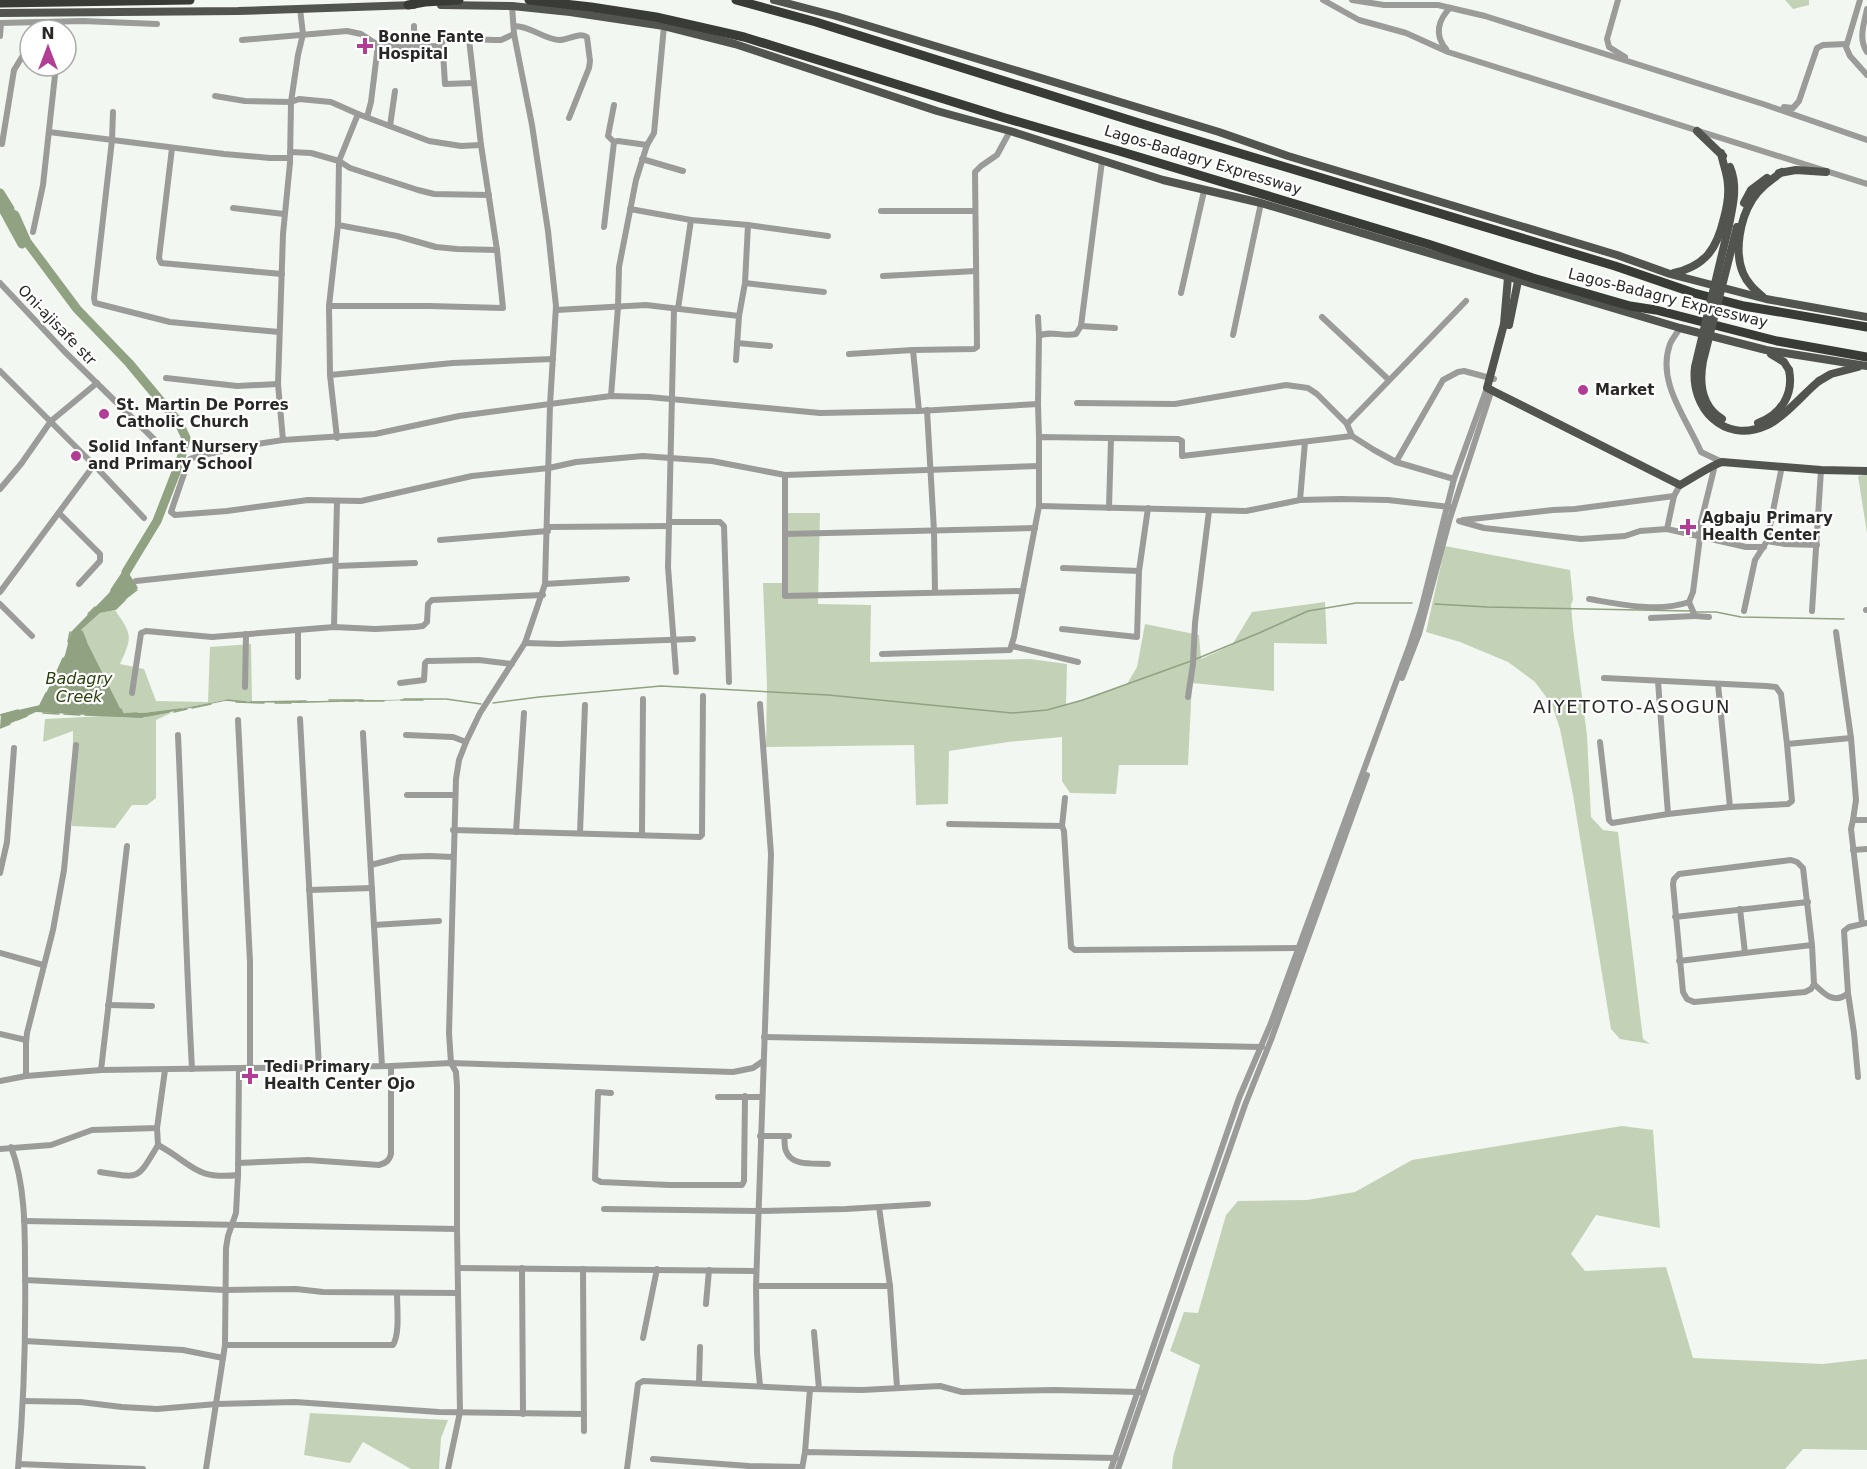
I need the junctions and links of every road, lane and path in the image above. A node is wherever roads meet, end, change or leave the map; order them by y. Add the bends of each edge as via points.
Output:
1 (190, 0) edge
2 (459, 0) edge
3 (529, 0) edge
4 (736, 0) edge
5 (774, 0) edge
6 (1323, 0) edge
7 (1352, 0) edge
8 (1444, 0) edge
9 (1618, 0) edge
10 (1860, 0) edge
11 (0, 3) edge
12 (408, 5) junction
13 (1438, 5) junction
14 (512, 6) junction
15 (1450, 8) junction
16 (300, 9) junction
17 (1867, 9) edge
18 (0, 13) edge
19 (78, 21) edge
20 (18, 22) edge
21 (1, 23) edge
22 (157, 24) dead end
23 (414, 26) dead end
24 (514, 26) junction
25 (664, 26) junction
26 (303, 34) junction
27 (514, 34) junction
28 (0, 36) edge
29 (469, 39) junction
30 (242, 40) dead end
31 (1846, 44) junction
32 (378, 45) junction
33 (440, 45) junction
34 (414, 47) junction
35 (1866, 50) edge
36 (1448, 52) junction
37 (18, 63) edge
38 (1635, 63) junction
39 (1867, 75) edge
40 (55, 78) edge
41 (474, 83) junction
42 (395, 92) dead end
43 (215, 96) dead end
44 (291, 102) junction
45 (1763, 104) junction
46 (614, 105) dead end
47 (113, 112) dead end
48 (358, 114) junction
49 (367, 117) junction
50 (569, 118) dead end
51 (390, 126) junction
52 (1010, 131) junction
53 (1697, 131) junction
54 (49, 132) junction
55 (112, 140) junction
56 (1867, 140) edge
57 (614, 142) junction
58 (2, 144) dead end
59 (481, 145) junction
60 (647, 145) junction
61 (172, 147) junction
62 (1721, 153) junction
63 (290, 155) junction
64 (642, 159) junction
65 (339, 161) junction
66 (1102, 161) junction
67 (683, 171) dead end
68 (1782, 172) junction
69 (1826, 172) junction
70 (1867, 184) edge
71 (1204, 191) junction
72 (489, 195) junction
73 (1261, 203) junction
74 (233, 208) dead end
75 (630, 209) junction
76 (881, 211) dead end
77 (975, 211) junction
78 (284, 214) junction
79 (691, 220) junction
80 (338, 225) junction
81 (747, 225) junction
82 (1733, 226) junction
83 (604, 227) dead end
84 (33, 232) dead end
85 (828, 236) dead end
86 (497, 250) junction
87 (976, 271) junction
88 (282, 273) junction
89 (1670, 274) junction
90 (884, 276) dead end
91 (1508, 277) junction
92 (1518, 281) junction
93 (0, 283) edge
94 (745, 283) junction
95 (824, 292) dead end
96 (1181, 293) dead end
97 (1766, 299) junction
98 (1466, 301) dead end
99 (329, 306) junction
100 (618, 307) junction
101 (676, 309) junction
102 (556, 310) junction
103 (739, 316) junction
104 (1038, 317) dead end
105 (1322, 317) dead end
106 (1867, 317) edge
107 (1082, 326) junction
108 (1867, 327) edge
109 (1115, 328) dead end
110 (1680, 328) junction
111 (279, 332) junction
112 (1233, 335) dead end
113 (1039, 336) junction
114 (737, 343) junction
115 (770, 346) dead end
116 (913, 350) junction
117 (1766, 350) junction
118 (849, 354) dead end
119 (553, 359) junction
120 (736, 360) dead end
121 (1866, 363) edge
122 (0, 371) edge
123 (330, 375) junction
124 (166, 378) dead end
125 (1492, 379) junction
126 (1389, 380) junction
127 (97, 382) junction
128 (278, 384) junction
129 (1489, 389) junction
130 (611, 396) junction
131 (672, 399) junction
132 (1077, 403) dead end
133 (1038, 404) junction
134 (550, 405) junction
135 (919, 411) junction
136 (927, 411) junction
137 (51, 422) junction
138 (1347, 424) junction
139 (1352, 436) junction
140 (1039, 437) junction
141 (337, 438) junction
142 (1111, 439) junction
143 (283, 440) junction
144 (1305, 442) junction
145 (165, 450) dead end
146 (672, 458) junction
147 (1396, 462) junction
148 (1719, 463) junction
149 (94, 465) junction
150 (1039, 466) junction
151 (1782, 466) junction
152 (549, 468) junction
153 (1821, 470) junction
154 (931, 471) junction
155 (1867, 471) edge
156 (785, 475) junction
157 (1458, 476) junction
158 (1680, 485) junction
159 (0, 489) edge
160 (1674, 496) junction
161 (1300, 500) junction
162 (337, 501) junction
163 (1039, 506) junction
164 (1450, 507) junction
165 (1109, 508) junction
166 (1148, 508) junction
167 (1209, 511) junction
168 (59, 513) junction
169 (144, 518) dead end
170 (1450, 518) junction
171 (1459, 521) junction
172 (670, 524) junction
173 (1035, 528) junction
174 (548, 529) junction
175 (1667, 529) junction
176 (934, 531) junction
177 (785, 534) junction
178 (1700, 537) junction
179 (440, 540) dead end
180 (1766, 544) junction
181 (1817, 545) junction
182 (335, 563) junction
183 (415, 563) dead end
184 (1063, 568) dead end
185 (1139, 571) junction
186 (627, 579) dead end
187 (136, 581) dead end
188 (79, 584) dead end
189 (545, 584) junction
190 (0, 591) edge
191 (1022, 591) junction
192 (935, 592) junction
193 (543, 595) junction
194 (1589, 599) dead end
195 (0, 604) edge
196 (1692, 610) junction
197 (1744, 611) dead end
198 (1812, 611) dead end
199 (1709, 616) dead end
200 (1651, 618) dead end
201 (334, 627) junction
202 (1062, 629) dead end
203 (298, 630) junction
204 (1836, 632) dead end
205 (246, 634) junction
206 (32, 636) dead end
207 (674, 639) junction
208 (693, 639) dead end
209 (525, 643) junction
210 (1012, 646) junction
211 (882, 654) dead end
212 (1078, 662) dead end
213 (512, 664) junction
214 (676, 672) dead end
215 (298, 677) dead end
216 (1604, 678) dead end
217 (1658, 681) junction
218 (729, 682) dead end
219 (400, 683) dead end
220 (1718, 684) junction
221 (245, 687) dead end
222 (132, 693) dead end
223 (704, 696) dead end
224 (1188, 697) dead end
225 (643, 699) dead end
226 (760, 704) dead end
227 (585, 705) dead end
228 (524, 713) dead end
229 (300, 719) dead end
230 (238, 720) dead end
231 (363, 733) dead end
232 (178, 735) dead end
233 (406, 735) dead end
234 (1851, 738) junction
235 (466, 742) junction
236 (1600, 742) dead end
237 (1787, 744) junction
238 (76, 745) dead end
239 (14, 748) dead end
240 (407, 795) dead end
241 (454, 795) junction
242 (1065, 798) dead end
243 (1730, 807) junction
244 (1668, 814) junction
245 (1853, 820) junction
246 (1867, 820) edge
247 (949, 824) dead end
248 (1062, 826) junction
249 (453, 830) junction
250 (516, 832) junction
251 (580, 833) junction
252 (642, 834) junction
253 (128, 846) dead end
254 (1867, 849) edge
255 (1853, 850) junction
256 (453, 857) junction
257 (371, 865) junction
258 (0, 873) edge
259 (372, 888) junction
260 (309, 890) junction
261 (1808, 902) junction
262 (1740, 909) junction
263 (1675, 917) junction
264 (439, 921) dead end
265 (1865, 923) edge
266 (374, 925) junction
267 (1812, 945) junction
268 (1298, 948) junction
269 (0, 953) edge
270 (1745, 953) junction
271 (1679, 961) junction
272 (44, 965) junction
273 (1814, 984) junction
274 (1848, 993) junction
275 (108, 1005) junction
276 (152, 1006) dead end
277 (0, 1034) edge
278 (764, 1037) junction
279 (26, 1040) junction
280 (1264, 1048) junction
281 (763, 1061) junction
282 (451, 1063) junction
283 (382, 1066) junction
284 (391, 1066) junction
285 (319, 1067) junction
286 (238, 1068) junction
287 (250, 1068) junction
288 (192, 1069) junction
289 (100, 1070) junction
290 (165, 1070) junction
291 (26, 1076) junction
292 (1858, 1077) dead end
293 (0, 1082) edge
294 (611, 1093) dead end
295 (746, 1096) junction
296 (718, 1097) dead end
297 (761, 1097) junction
298 (157, 1128) junction
299 (760, 1136) junction
300 (158, 1145) junction
301 (11, 1147) junction
302 (0, 1149) edge
303 (238, 1163) junction
304 (828, 1164) dead end
305 (100, 1172) dead end
306 (238, 1175) junction
307 (743, 1183) junction
308 (759, 1183) junction
309 (928, 1204) dead end
310 (879, 1207) junction
311 (604, 1209) dead end
312 (758, 1211) junction
313 (24, 1221) junction
314 (232, 1225) junction
315 (456, 1229) junction
316 (458, 1268) junction
317 (522, 1268) junction
318 (583, 1269) junction
319 (657, 1269) junction
320 (709, 1270) junction
321 (756, 1271) junction
322 (25, 1280) junction
323 (756, 1286) junction
324 (890, 1286) junction
325 (225, 1290) junction
326 (397, 1293) junction
327 (458, 1293) junction
328 (706, 1304) dead end
329 (814, 1332) dead end
330 (643, 1338) dead end
331 (25, 1341) junction
332 (225, 1345) junction
333 (700, 1347) dead end
334 (223, 1358) junction
335 (699, 1383) junction
336 (760, 1386) junction
337 (897, 1387) junction
338 (810, 1389) junction
339 (819, 1389) junction
340 (1141, 1392) junction
341 (23, 1401) junction
342 (217, 1404) junction
343 (460, 1412) junction
344 (523, 1414) junction
345 (584, 1414) junction
346 (584, 1431) dead end
347 (805, 1452) junction
348 (1116, 1458) junction
349 (653, 1460) dead end
350 (19, 1466) edge
351 (802, 1468) edge
352 (143, 1469) edge
353 (206, 1469) edge
354 (447, 1469) edge
355 (627, 1469) edge
356 (1111, 1469) edge
357 (1118, 1469) edge

1 - 11 highway
2 - 12 highway
3 - 121 highway, Lagos-Badagry Expressway via 656,17 744,37 1544,282
4 - 108 highway, Lagos-Badagry Expressway via 1694,293 1744,306
5 - 89 main road, Lagos-Badagry Expressway via 1219,132
6 - 36 street via 1359,20 1407,33
7 - 13 street via 1384,5
8 - 13 street
9 - 38 street via 1607,44
10 - 31 street
12 - 14 main road, Lagos-Badagry Expressway
12 - 16 main road, Lagos-Badagry Expressway
13 - 15 street
14 - 24 street
14 - 25 main road, Lagos-Badagry Expressway
15 - 36 street via 1438,28
15 - 38 street
16 - 18 main road, Lagos-Badagry Expressway
16 - 26 street
17 - 35 street via 1862,38
19 - 22 street
20 - 21 street
21 - 28 street
23 - 34 street
24 - 27 street
24 - 50 street via 525,26 560,40 583,34 586,37 589,68
25 - 52 main road, Lagos-Badagry Expressway via 752,49
25 - 60 street via 654,133
26 - 30 street
26 - 32 street via 353,31
26 - 44 street
27 - 29 street via 501,40
27 - 102 street via 548,231
29 - 33 street via 446,38
29 - 41 street
31 - 39 street via 1847,52
31 - 45 street via 1817,48 1796,105 1789,108
32 - 34 street
32 - 49 street
33 - 34 street
33 - 41 street via 445,84
36 - 53 street
37 - 58 street
38 - 45 street
40 - 54 street
41 - 59 street
42 - 51 street
43 - 44 street
44 - 48 street via 331,102
44 - 63 street
45 - 56 street
46 - 57 street via 608,136
47 - 55 street
48 - 49 street
48 - 65 street
49 - 51 street
51 - 59 street via 444,144
52 - 66 main road, Lagos-Badagry Expressway
52 - 77 street via 997,155 975,172
53 - 62 main road
53 - 69 street
54 - 55 street
54 - 84 street
55 - 61 street
55 - 111 street via 95,303 170,322
57 - 60 street
57 - 83 street
59 - 72 street
60 - 64 street
61 - 63 street via 270,159
61 - 88 street via 161,263
62 - 82 main road via 1731,169 1734,185
62 - 89 main road via 1729,192 1720,234 1702,262
63 - 65 street via 311,153
63 - 78 street
64 - 67 street
64 - 75 street
65 - 72 street via 418,190
65 - 80 street
66 - 71 main road, Lagos-Badagry Expressway
66 - 107 street
68 - 69 main road
68 - 82 main road via 1751,190
68 - 97 main road via 1751,201 1741,228 1741,268 1752,287
69 - 70 street
71 - 73 main road, Lagos-Badagry Expressway
71 - 96 street
72 - 86 street
73 - 91 main road, Lagos-Badagry Expressway
73 - 112 street
74 - 78 street
75 - 79 street
75 - 100 street via 619,267
76 - 77 street
77 - 87 street
78 - 88 street
79 - 81 street
79 - 101 street
80 - 86 street via 436,247
80 - 99 street
81 - 85 street
81 - 94 street
82 - 117 main road, bridge via 1700,379 1702,393 1719,417 1737,424 1754,424 1774,415 1785,402 1790,390 1789,370
82 - 121 main road, bridge via 1695,367 1694,387 1710,417 1736,430 1766,426 1819,381
86 - 99 street via 504,306 501,308
87 - 90 street
87 - 116 street via 977,347
88 - 111 street
89 - 97 main road, Lagos-Badagry Expressway
91 - 92 main road, Lagos-Badagry Expressway
91 - 125 main road via 1504,324
92 - 110 main road, Lagos-Badagry Expressway
92 - 125 main road via 1506,340
93 - 127 street, Oni-ajisafe str
94 - 95 street
94 - 103 street
97 - 106 main road, Lagos-Badagry Expressway
98 - 126 street
99 - 123 street
100 - 101 street
100 - 102 street
100 - 130 street
101 - 103 street
101 - 131 street
102 - 119 street
103 - 114 street
104 - 113 street
105 - 126 street
107 - 109 street
107 - 113 street via 1076,334
110 - 117 main road, Lagos-Badagry Expressway
110 - 148 street via 1670,345 1667,374 1701,452
111 - 128 street
113 - 133 street
114 - 115 street
114 - 120 street
116 - 118 street
116 - 135 street
117 - 121 main road, Lagos-Badagry Expressway
119 - 123 street via 453,363
119 - 134 street
122 - 137 street
123 - 141 street
124 - 128 street via 237,386
125 - 129 main road
125 - 147 street via 1464,371 1443,380
126 - 138 street
127 - 137 street, Oni-ajisafe str
127 - 145 street, Oni-ajisafe str
128 - 143 street
129 - 157 street
129 - 158 main road
130 - 131 street
130 - 134 street
131 - 135 street via 820,413
131 - 146 street
132 - 138 street via 1175,404 1286,385 1308,388
133 - 136 street
133 - 140 street
134 - 141 street via 459,416
134 - 152 street
135 - 136 street
136 - 154 street
137 - 149 street
137 - 159 street, Oni-ajisafe str
138 - 139 street
139 - 144 street
139 - 147 street
140 - 142 street
140 - 150 street
141 - 143 street
142 - 144 street via 1178,439 1182,441 1182,456
142 - 165 street
143 - 162 street via 190,459 171,512 175,515 308,500
144 - 161 street
146 - 152 street via 643,456
146 - 156 street
146 - 172 street
147 - 157 street
148 - 151 main road
148 - 158 main road
148 - 178 street
149 - 168 street
149 - 169 street
150 - 154 street
150 - 163 street
151 - 153 main road
151 - 180 street
152 - 162 street via 472,476 361,501
152 - 174 street
153 - 155 main road
153 - 181 street
154 - 156 street
154 - 176 street
156 - 177 street
157 - 164 street
158 - 160 street
160 - 171 street
160 - 175 street
161 - 164 street via 1377,500
161 - 167 street via 1246,511
162 - 182 street
163 - 165 street
163 - 173 street
164 - 170 street
164 - 268 street via 1410,644
165 - 166 street
166 - 167 street
166 - 185 street
167 - 224 street
168 - 188 street via 100,554 100,561
168 - 190 street
170 - 171 street
170 - 280 street via 1419,634
171 - 175 street via 1484,528 1581,539
172 - 174 street
172 - 207 street via 668,567
172 - 218 street via 720,522 724,526
173 - 176 street
173 - 191 street
174 - 179 street
174 - 189 street
175 - 178 street
176 - 177 street
176 - 192 street
177 - 192 street via 785,596
178 - 180 street via 1746,547
178 - 196 street
180 - 181 street
180 - 197 street via 1755,560
181 - 198 street
182 - 183 street
182 - 187 street
182 - 201 street
184 - 185 street
185 - 202 street via 1137,637
186 - 189 street
189 - 193 street
191 - 192 street
191 - 210 street
193 - 201 street via 432,600 423,626
193 - 209 street
194 - 196 street via 1644,607 1674,605
195 - 206 street
196 - 199 street
196 - 200 street
201 - 203 street
203 - 205 street
203 - 215 street
204 - 234 street
205 - 221 street
205 - 222 street via 212,637 141,633
207 - 208 street
207 - 209 street
207 - 214 street
209 - 213 street
210 - 211 street via 1008,651
210 - 212 street
213 - 219 street via 427,661 424,680
213 - 235 street
216 - 217 street
217 - 220 street
217 - 244 street
220 - 237 street via 1776,687 1781,694
220 - 243 street
223 - 252 street via 702,835
225 - 252 street
226 - 278 street via 771,854
227 - 251 street
228 - 250 street
229 - 260 street
230 - 287 street via 250,962
231 - 257 street
232 - 288 street
233 - 235 street via 453,737
234 - 237 street
234 - 245 street via 1856,800
235 - 241 street
236 - 244 street via 1609,820 1616,823
237 - 243 street via 1791,804
238 - 272 street via 64,870
239 - 258 street via 7,842
240 - 241 street
241 - 249 street
242 - 248 street
243 - 244 street
245 - 246 street
245 - 255 street
247 - 248 street
248 - 268 street via 1072,949
249 - 250 street
249 - 256 street
250 - 251 street
251 - 252 street
253 - 275 street
254 - 255 street
255 - 265 street
256 - 257 street via 401,857
256 - 282 street
257 - 259 street
259 - 260 street
259 - 266 street
260 - 285 street
261 - 262 street
261 - 263 street via 1803,868 1794,861 1779,861 1679,874 1673,884
261 - 267 street
262 - 263 street
262 - 270 street
263 - 271 street
264 - 266 street
265 - 274 street via 1844,931
266 - 283 street
267 - 270 street
267 - 273 street
268 - 280 street
269 - 272 street
270 - 271 street
271 - 273 street via 1683,992 1694,1002 1804,992
272 - 279 street
273 - 274 street via 1826,996 1842,998
274 - 292 street
275 - 276 street
275 - 289 street
277 - 279 street
278 - 280 street
278 - 281 street
279 - 291 street
280 - 340 street
281 - 282 street via 753,1068 733,1072
281 - 297 street
282 - 284 street
282 - 315 street via 456,1072
283 - 284 street
283 - 285 street
284 - 303 street via 391,1154 385,1163
285 - 287 street
286 - 287 street
286 - 288 street
286 - 303 street
288 - 290 street
289 - 290 street
289 - 291 street
290 - 298 street
291 - 293 street
294 - 307 street via 598,1092 594,1174 597,1180 669,1185
295 - 296 street
295 - 297 street
295 - 307 street
297 - 299 street
298 - 300 street
298 - 301 street via 92,1130 51,1145
299 - 304 street via 787,1136 786,1151 792,1159
299 - 308 street
300 - 305 street via 138,1175
300 - 306 street via 202,1173 215,1177
301 - 302 street
301 - 313 street
303 - 306 street
306 - 314 street
307 - 308 street
308 - 312 street
309 - 310 street
310 - 312 street
310 - 324 street
311 - 312 street
312 - 321 street
313 - 314 street
313 - 322 street
314 - 315 street
314 - 325 street via 227,1241
315 - 316 street
316 - 317 street
316 - 327 street
317 - 318 street
317 - 344 street
318 - 319 street
318 - 345 street
319 - 320 street
319 - 330 street
320 - 321 street
320 - 328 street
321 - 323 street
322 - 325 street
322 - 331 street
323 - 324 street
323 - 336 street
324 - 337 street
325 - 326 street
325 - 332 street
326 - 327 street
326 - 332 street via 393,1345
327 - 343 street
329 - 339 street
331 - 334 street via 183,1350
331 - 341 street
332 - 334 street
333 - 335 street
334 - 342 street
335 - 336 street
335 - 355 street via 638,1384
336 - 338 street
337 - 339 street
337 - 340 street via 940,1386 968,1392
338 - 339 street
338 - 347 street
340 - 348 street
340 - 357 street
341 - 342 street via 157,1409
341 - 350 street
342 - 343 street via 295,1402
342 - 353 street
343 - 344 street
343 - 354 street
344 - 345 street
345 - 346 street
347 - 348 street
347 - 351 street
348 - 356 street
349 - 351 street
350 - 352 street

